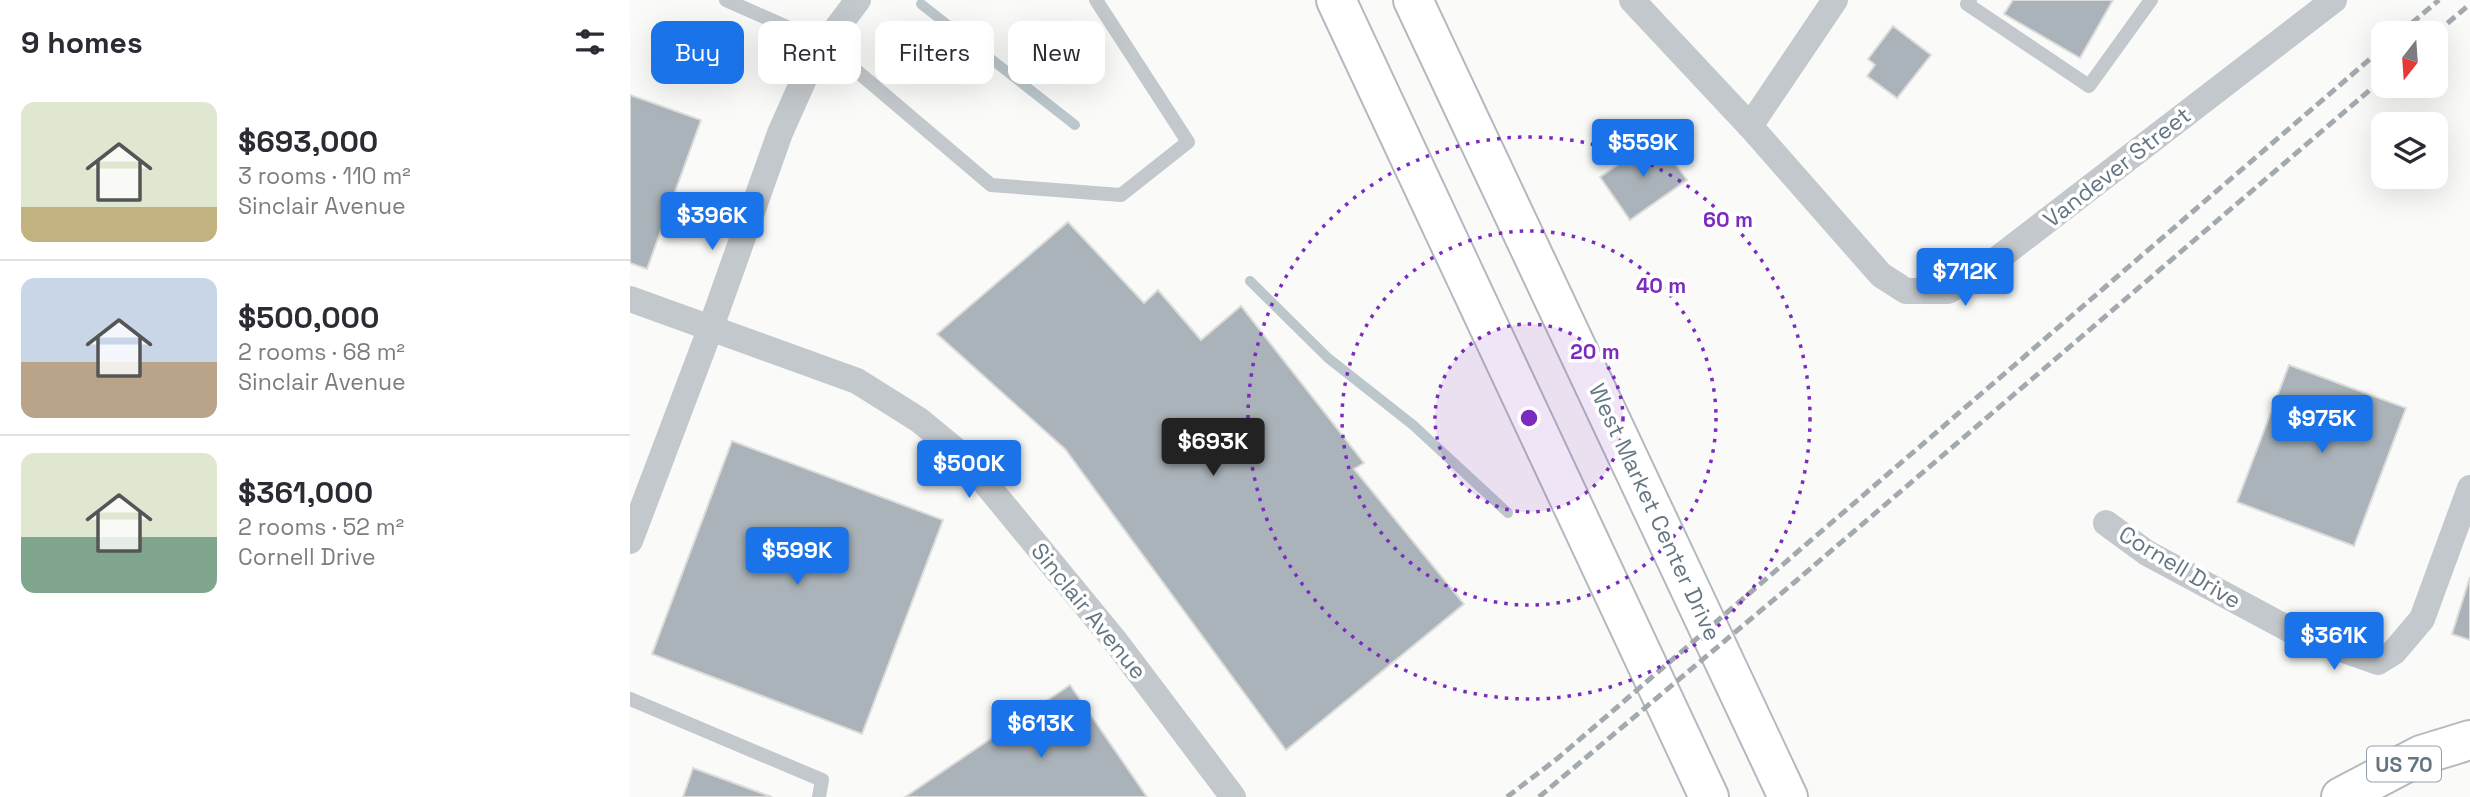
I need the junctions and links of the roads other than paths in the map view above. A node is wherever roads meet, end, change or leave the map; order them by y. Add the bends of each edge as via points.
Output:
1 (726, 0) edge
2 (858, 0) edge
3 (1096, 0) edge
4 (1336, 0) edge
5 (1413, 0) edge
6 (1632, 0) edge
7 (1835, 0) edge
8 (1970, 0) edge
9 (2151, 0) edge
10 (2334, 0) edge
11 (773, 21) edge
12 (842, 21) edge
13 (861, 75) edge
14 (802, 84) edge
15 (1750, 126) junction
16 (630, 299) edge
17 (710, 327) junction
18 (2470, 488) edge
19 (2106, 523) dead end
20 (630, 541) edge
21 (630, 699) edge
22 (2470, 740) edge
23 (819, 797) edge
24 (1233, 797) edge
25 (1709, 797) edge
26 (1788, 797) edge
27 (2342, 797) edge

1 - 11 lane
2 - 12 street
3 - 13 lane via 1188,142 1121,195 991,186
4 - 25 main road
5 - 26 main road, West Market Center Drive
6 - 15 street, Vandever Street
7 - 15 street
8 - 9 lane via 1967,4 2089,86
10 - 15 street, Vandever Street via 1979,273 1948,291 1906,291 1881,275
14 - 17 street
16 - 17 street, Sinclair Avenue
17 - 20 street
17 - 24 street, Sinclair Avenue via 857,381 919,420 964,457 1116,642
18 - 19 street, Cornell Drive via 2422,619 2394,652 2378,662 2296,633 2147,553
21 - 23 lane via 822,780
22 - 27 main road, US 70 via 2421,755

